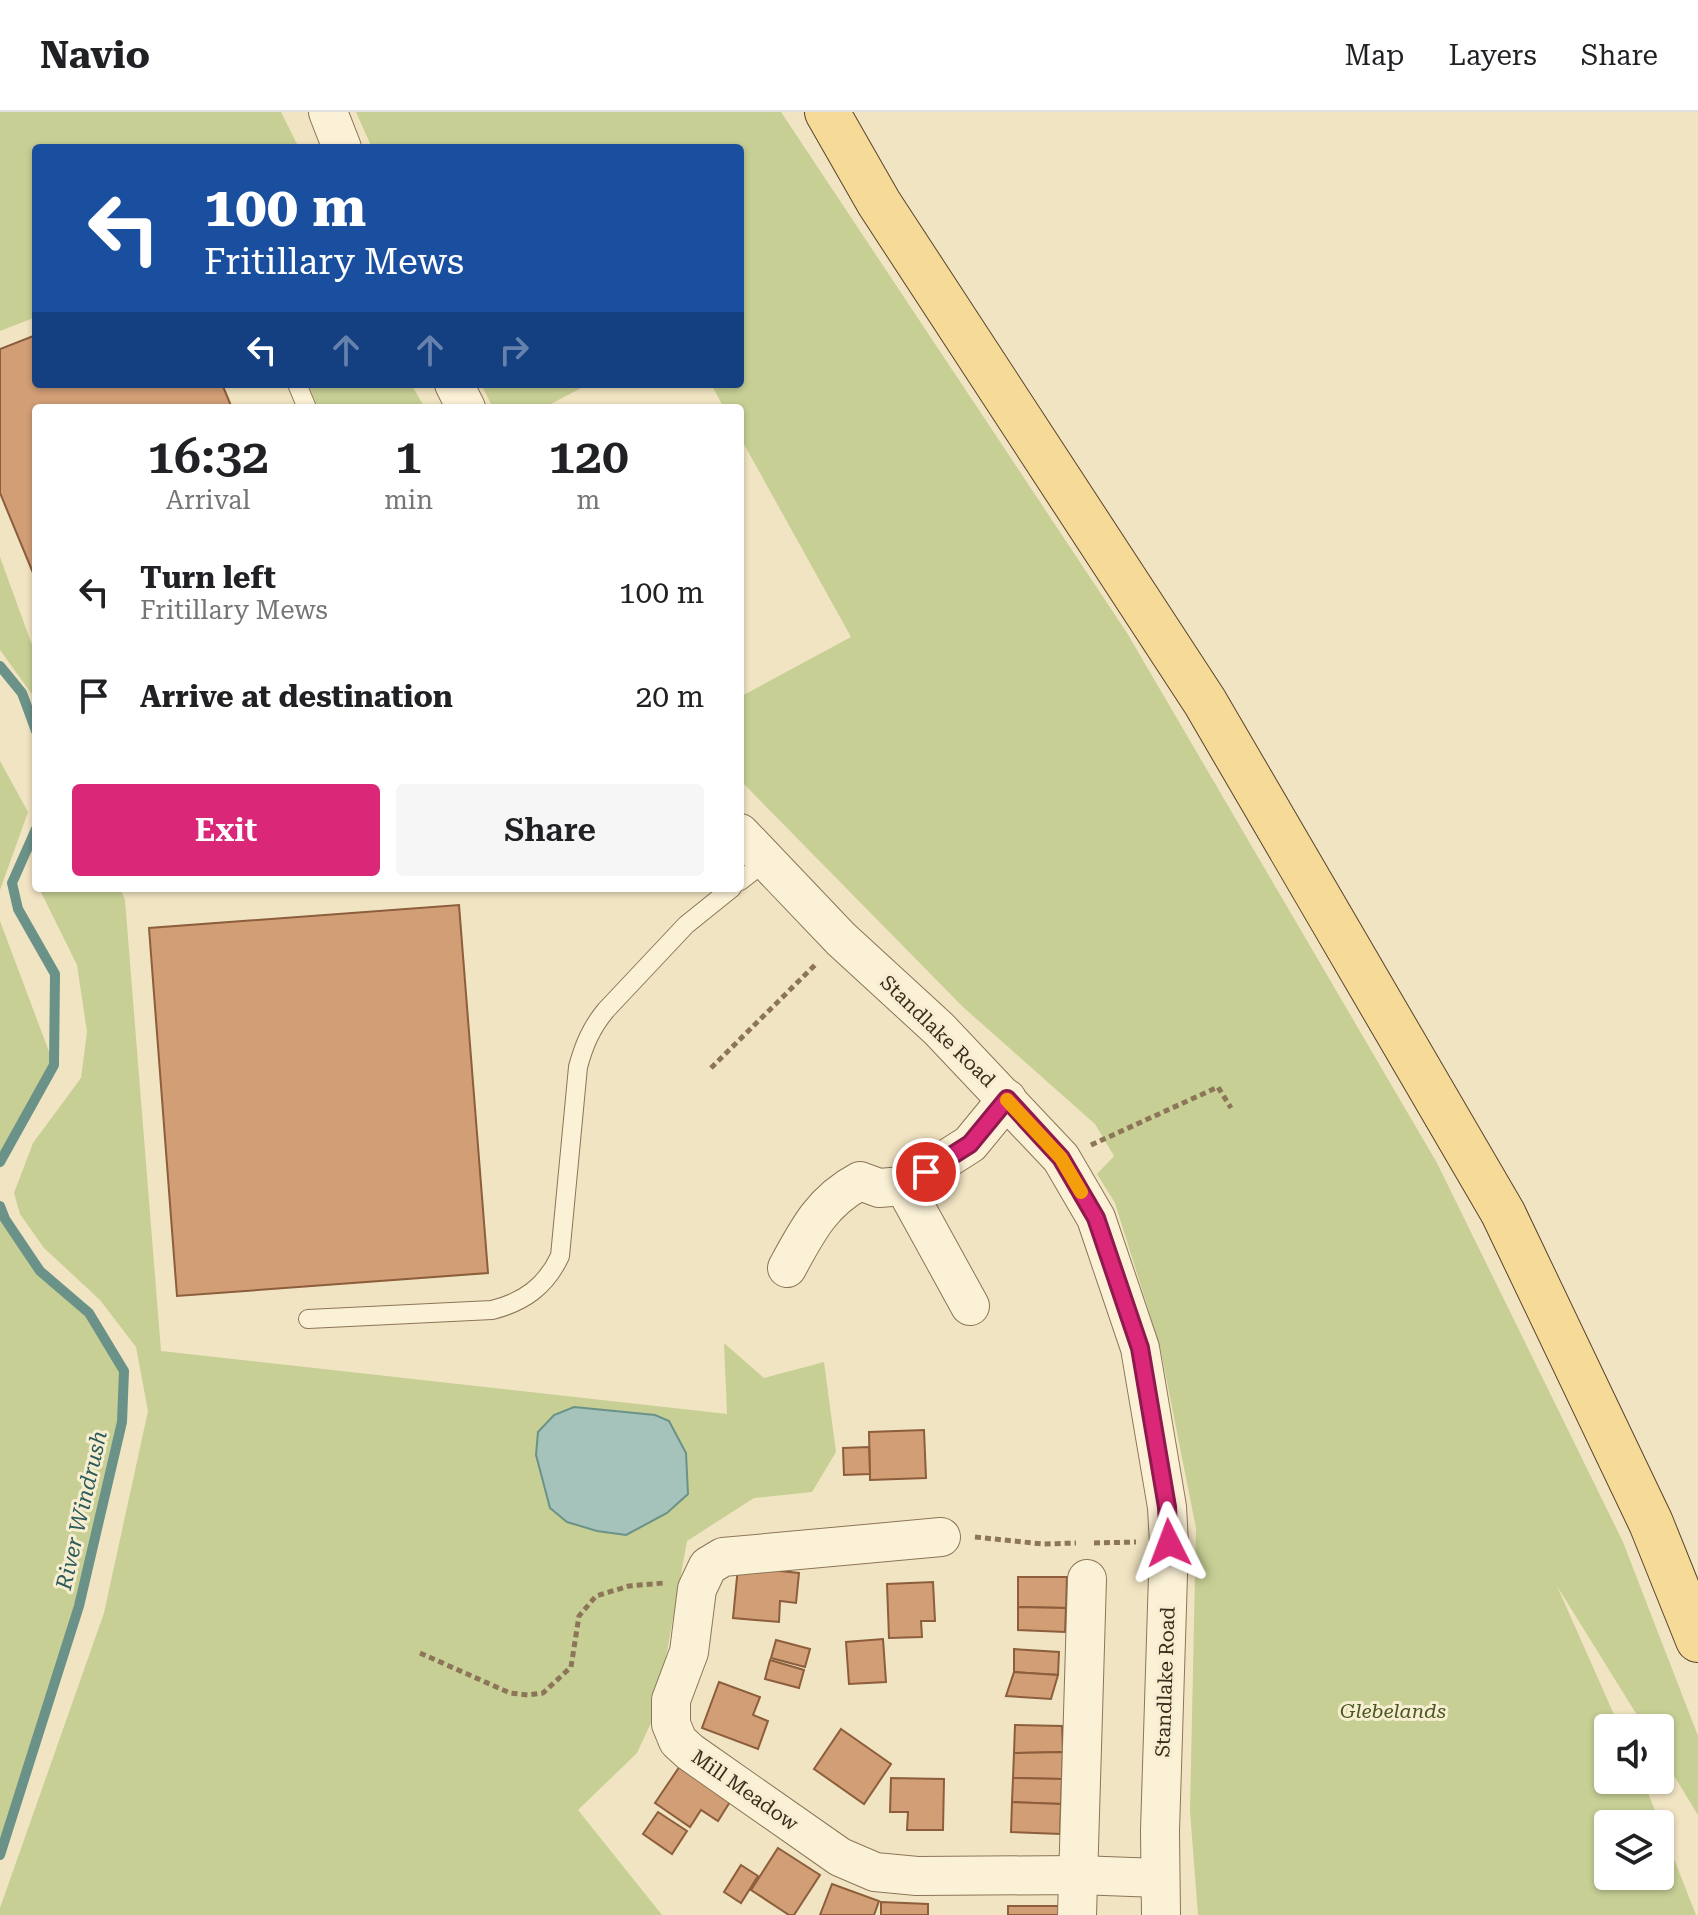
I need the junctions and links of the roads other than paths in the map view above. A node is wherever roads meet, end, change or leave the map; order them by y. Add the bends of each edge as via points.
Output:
1 (328, 112) edge
2 (827, 112) edge
3 (340, 144) edge
4 (744, 845) edge
5 (753, 871) edge
6 (727, 892) edge
7 (1007, 1099) junction
8 (904, 1186) junction
9 (787, 1268) dead end
10 (970, 1306) dead end
11 (308, 1319) dead end
12 (941, 1537) road end
13 (1087, 1579) dead end
14 (1698, 1640) edge
15 (1078, 1875) junction
16 (1159, 1878) junction
17 (1077, 1915) edge
18 (1161, 1915) edge

1 - 3 street
2 - 14 main road via 879,203 1205,702 1503,1213 1651,1523
4 - 5 street, Standlake Road
5 - 7 street, Standlake Road via 841,939
6 - 11 lane via 686,925 606,1010 585,1042 578,1067 560,1256 543,1283 492,1310
7 - 8 street via 970,1144
7 - 16 street, Standlake Road via 1061,1158 1096,1218 1140,1348 1169,1543
8 - 9 street via 879,1188 860,1181 839,1192 808,1227
8 - 10 street
12 - 15 street, Mill Meadow via 723,1557 708,1566 695,1602 689,1652 671,1700 671,1724 690,1752 840,1857 875,1872
13 - 15 street
15 - 16 street, Mill Meadow
15 - 17 street
16 - 18 street, Standlake Road

